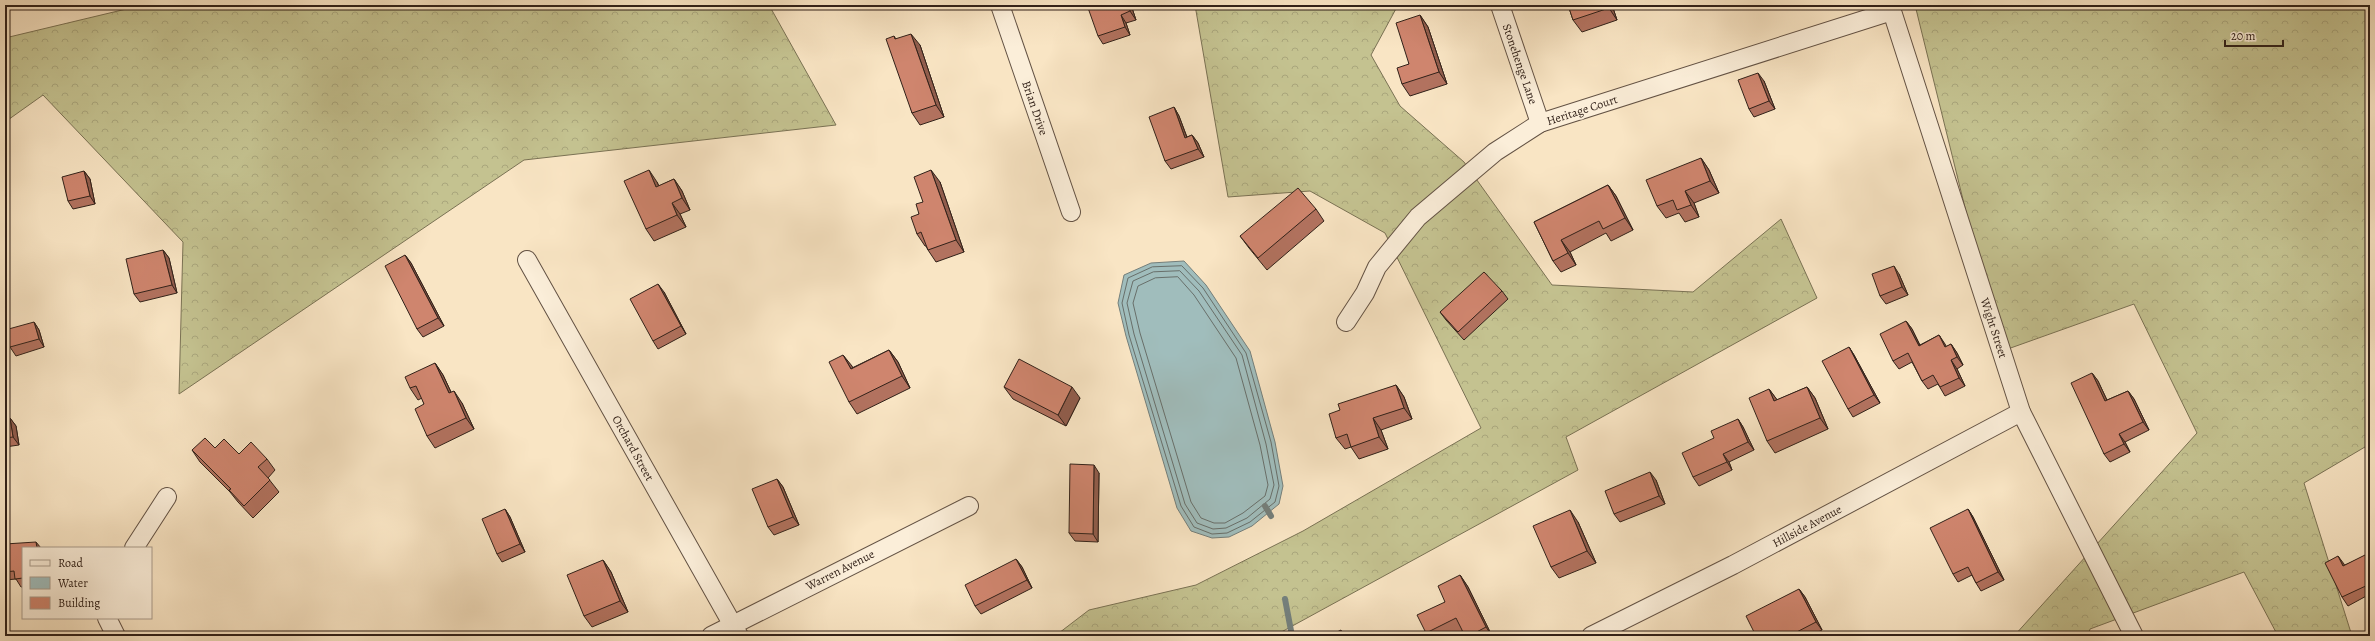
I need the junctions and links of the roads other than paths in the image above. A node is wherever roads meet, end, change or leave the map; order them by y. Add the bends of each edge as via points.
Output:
1 (1000, 5) edge
2 (1500, 5) edge
3 (1891, 8) edge
4 (1540, 124) junction
5 (1070, 212) dead end
6 (527, 260) dead end
7 (1346, 322) dead end
8 (2021, 412) junction
9 (167, 497) dead end
10 (969, 506) dead end
11 (135, 547) edge
12 (108, 619) edge
13 (736, 630) edge
14 (116, 636) edge
15 (711, 636) edge
16 (1591, 636) edge
17 (2134, 636) edge

1 - 5 street, Brian Drive
2 - 4 street, Stonehenge Lane
3 - 4 street, Heritage Court
3 - 8 street, Wight Street
4 - 7 street, Heritage Court via 1494,152 1418,217 1377,267 1365,293
6 - 13 street, Orchard Street
8 - 16 street, Hillside Avenue via 1733,565
8 - 17 street, Wight Street
9 - 11 street
10 - 13 street, Warren Avenue
12 - 14 street
13 - 15 street, Warren Avenue

